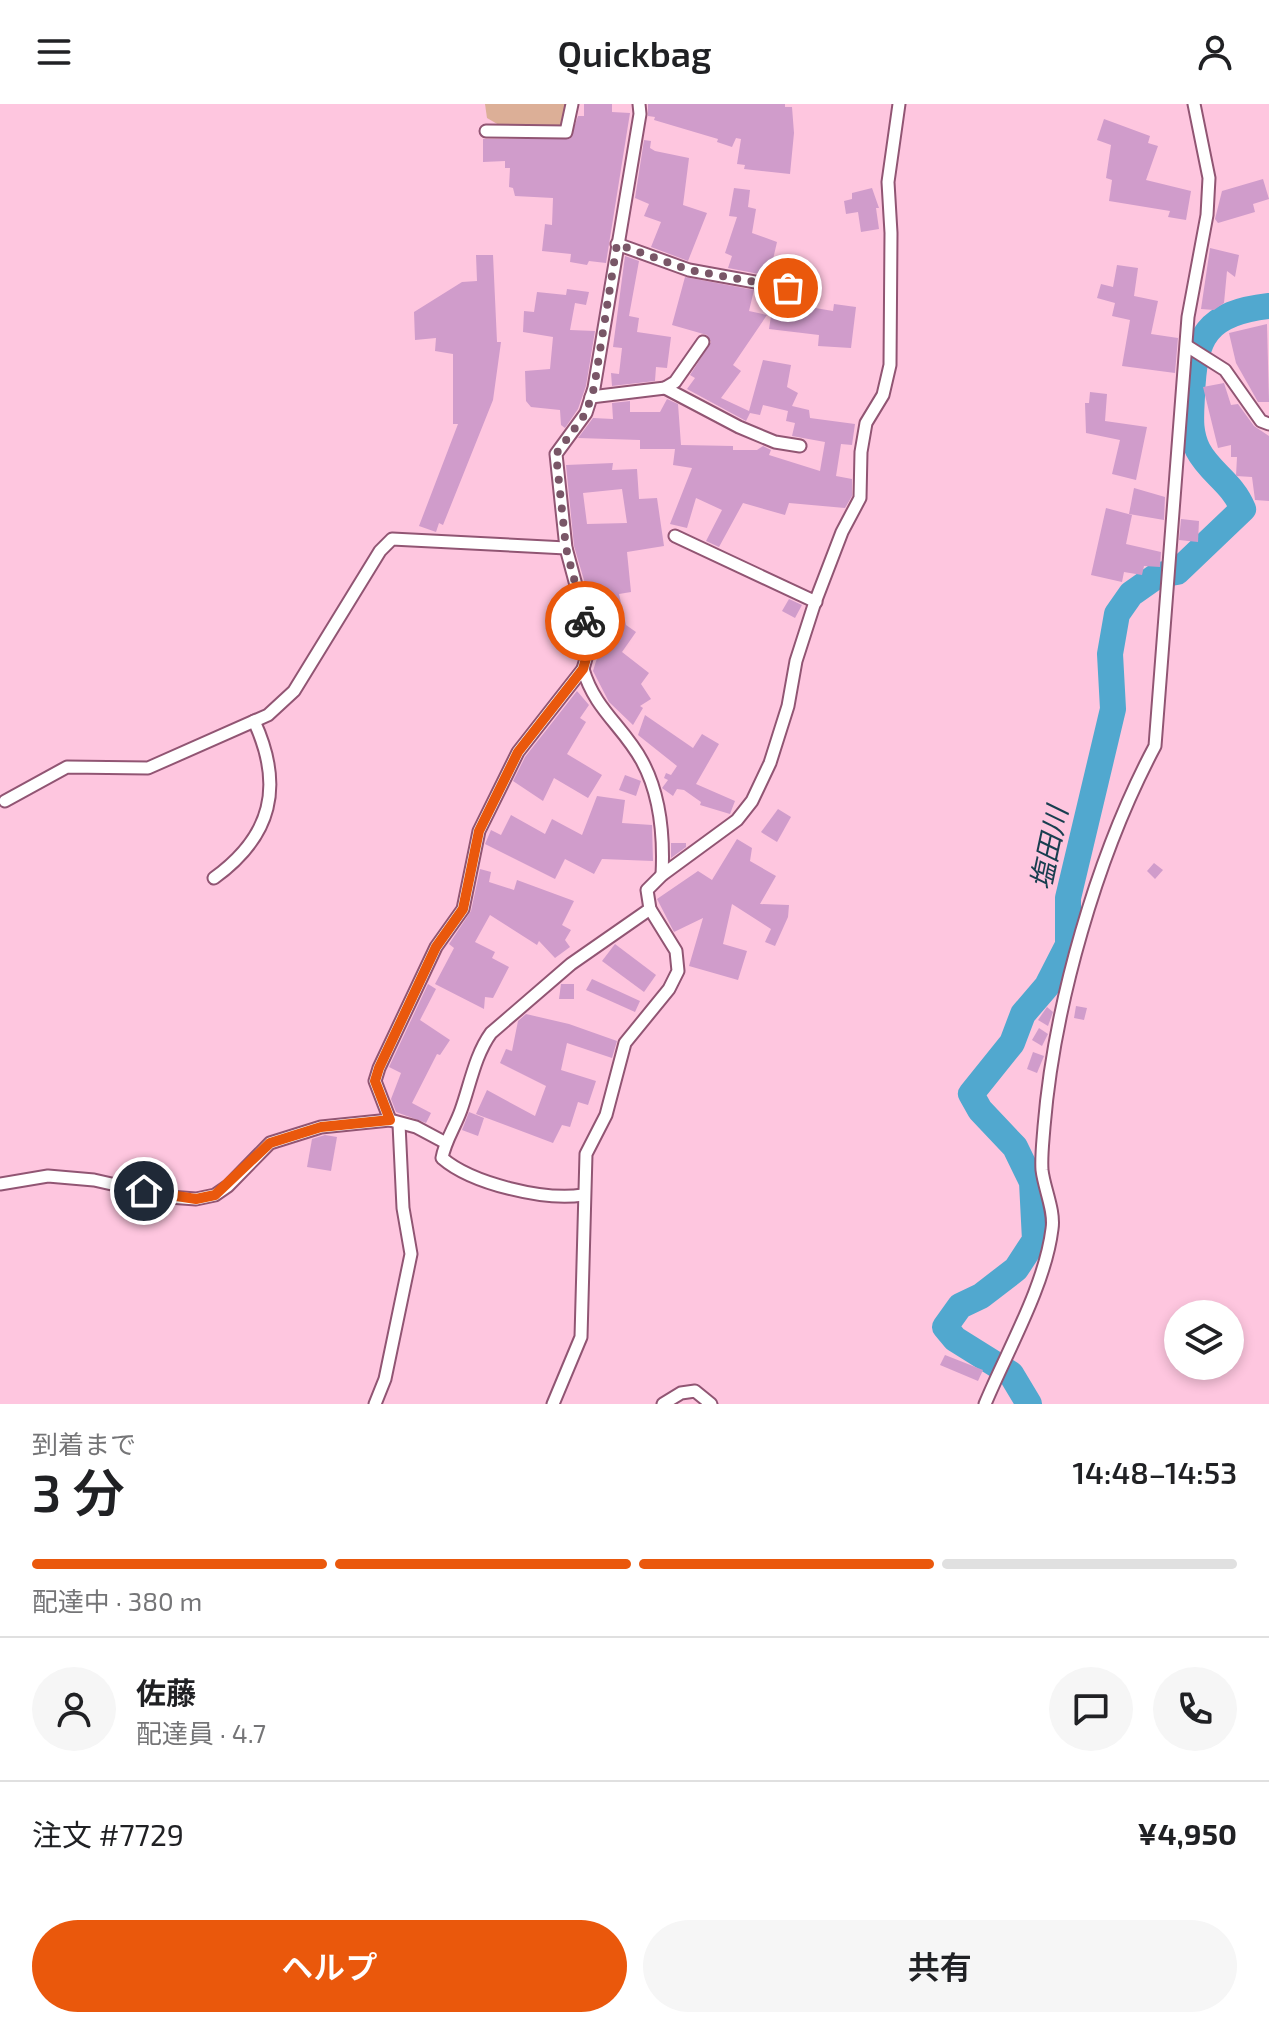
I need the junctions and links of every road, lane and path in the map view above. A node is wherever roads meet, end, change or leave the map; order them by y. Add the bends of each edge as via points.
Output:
1 (572, 104) edge
2 (639, 104) edge
3 (899, 104) edge
4 (1194, 104) edge
5 (486, 131) dead end
6 (617, 244) junction
7 (788, 288) dead end
8 (703, 342) dead end
9 (1187, 346) junction
10 (665, 388) junction
11 (591, 397) junction
12 (1269, 424) edge
13 (800, 446) dead end
14 (675, 536) dead end
15 (566, 548) junction
16 (816, 602) junction
17 (583, 669) junction
18 (254, 721) junction
19 (5, 801) dead end
20 (662, 875) junction
21 (214, 878) dead end
22 (650, 909) junction
23 (395, 1122) junction
24 (446, 1143) junction
25 (0, 1184) edge
26 (583, 1195) junction
27 (375, 1404) edge
28 (553, 1404) edge
29 (663, 1404) edge
30 (711, 1404) edge
31 (985, 1404) edge

1 - 5 street via 566,132
2 - 6 street
3 - 16 street via 888,182 890,365 883,395 866,423 860,498
4 - 9 street via 1209,178
6 - 7 street via 689,270
6 - 11 street
8 - 10 street
9 - 12 street via 1225,370 1261,421
9 - 31 street via 1155,746 1134,785 1090,905 1053,1053 1042,1168 1053,1227 1027,1309
10 - 11 street
10 - 13 street via 739,427
11 - 15 street via 586,413 556,454
14 - 16 street
15 - 17 street via 591,641
15 - 18 street via 392,539 294,691
16 - 20 street via 770,763 752,801 717,837
17 - 20 street via 590,693 642,761 664,834
17 - 23 street via 518,752 479,831 463,909 436,947 379,1068 375,1081
18 - 19 street via 148,768 67,767
18 - 21 street via 270,762 266,815 248,851
20 - 22 street via 647,890
22 - 24 street via 571,964 491,1033
22 - 26 street via 676,951 678,971 625,1043 606,1115 586,1154
23 - 24 street
23 - 25 street via 321,1127 270,1143 228,1186 196,1199 48,1176
23 - 27 street via 411,1254
24 - 26 street via 442,1158 449,1164 494,1183 544,1196
26 - 28 street via 581,1337
29 - 30 street via 695,1391

